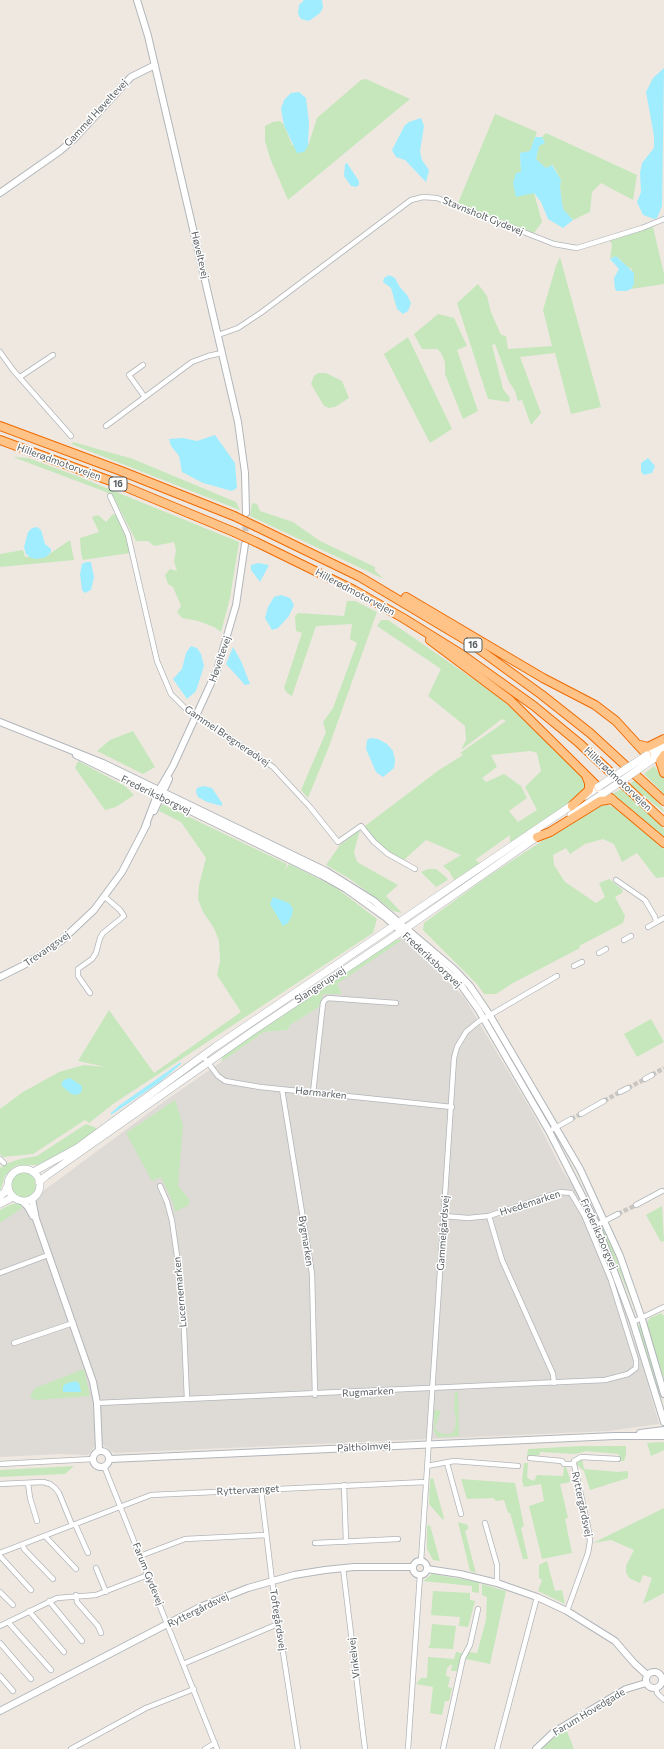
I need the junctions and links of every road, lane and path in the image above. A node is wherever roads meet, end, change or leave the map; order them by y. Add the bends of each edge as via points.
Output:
1 (137, 0) edge
2 (155, 66) junction
3 (0, 192) edge
4 (664, 219) edge
5 (218, 335) junction
6 (0, 352) edge
7 (222, 353) junction
8 (53, 355) dead end
9 (143, 365) dead end
10 (20, 378) junction
11 (144, 396) junction
12 (0, 426) edge
13 (106, 426) dead end
14 (71, 436) dead end
15 (0, 440) edge
16 (110, 496) dead end
17 (246, 514) tunnel mouth
18 (245, 544) tunnel mouth
19 (360, 577) junction
20 (403, 618) junction
21 (197, 716) junction
22 (0, 722) edge
23 (664, 739) edge
24 (664, 744) edge
25 (640, 745) junction
26 (664, 752) edge
27 (664, 756) edge
28 (649, 758) junction
29 (664, 773) edge
30 (586, 775) junction
31 (601, 790) junction
32 (160, 794) junction
33 (612, 799) junction
34 (664, 801) edge
35 (572, 806) junction
36 (664, 822) edge
37 (537, 837) junction
38 (664, 843) edge
39 (415, 869) dead end
40 (616, 880) dead end
41 (105, 897) junction
42 (664, 918) edge
43 (656, 922) junction
44 (401, 926) junction
45 (648, 927) dead end
46 (631, 936) dead end
47 (624, 940) dead end
48 (606, 949) dead end
49 (599, 953) dead end
50 (582, 962) dead end
51 (574, 966) dead end
52 (558, 976) dead end
53 (0, 977) edge
54 (90, 993) dead end
55 (396, 1003) dead end
56 (489, 1014) junction
57 (483, 1018) junction
58 (203, 1056) junction
59 (208, 1063) junction
60 (652, 1075) tunnel mouth
61 (645, 1079) tunnel mouth
62 (628, 1088) tunnel mouth
63 (282, 1089) junction
64 (313, 1092) junction
65 (620, 1092) tunnel mouth
66 (604, 1101) tunnel mouth
67 (452, 1107) junction
68 (581, 1114) tunnel mouth
69 (571, 1119) tunnel mouth
70 (556, 1127) junction
71 (548, 1132) junction
72 (33, 1172) junction
73 (40, 1182) junction
74 (8, 1185) junction
75 (160, 1186) dead end
76 (662, 1191) dead end
77 (0, 1196) edge
78 (13, 1197) junction
79 (32, 1199) junction
80 (22, 1201) junction
81 (0, 1204) edge
82 (636, 1205) tunnel mouth
83 (618, 1214) tunnel mouth
84 (444, 1216) junction
85 (489, 1216) junction
86 (36, 1219) junction
87 (604, 1221) junction
88 (597, 1225) junction
89 (48, 1256) junction
90 (0, 1272) edge
91 (664, 1307) edge
92 (642, 1319) junction
93 (633, 1322) junction
94 (73, 1323) junction
95 (14, 1344) dead end
96 (636, 1368) joint
97 (554, 1383) junction
98 (433, 1389) junction
99 (315, 1394) junction
100 (664, 1394) edge
101 (187, 1400) junction
102 (97, 1403) junction
103 (664, 1422) edge
104 (664, 1430) edge
105 (618, 1436) junction
106 (664, 1436) edge
107 (429, 1444) junction
108 (99, 1450) junction
109 (530, 1458) dead end
110 (93, 1459) junction
111 (110, 1459) junction
112 (618, 1459) dead end
113 (447, 1463) junction
114 (0, 1464) edge
115 (574, 1464) junction
116 (104, 1466) junction
117 (427, 1466) junction
118 (518, 1466) dead end
119 (426, 1482) junction
120 (28, 1483) junction
121 (0, 1484) edge
122 (344, 1486) junction
123 (261, 1490) junction
124 (120, 1506) junction
125 (461, 1514) dead end
126 (37, 1521) dead end
127 (485, 1523) dead end
128 (74, 1524) junction
129 (266, 1535) junction
130 (45, 1536) junction
131 (398, 1538) dead end
132 (346, 1542) junction
133 (315, 1543) dead end
134 (22, 1545) junction
135 (88, 1553) dead end
136 (0, 1555) edge
137 (140, 1556) junction
138 (421, 1561) junction
139 (413, 1567) junction
140 (96, 1568) dead end
141 (343, 1568) junction
142 (76, 1569) dead end
143 (427, 1569) junction
144 (148, 1575) junction
145 (420, 1575) junction
146 (53, 1580) dead end
147 (272, 1581) junction
148 (497, 1583) junction
149 (31, 1590) dead end
150 (0, 1592) edge
151 (106, 1592) junction
152 (76, 1595) junction
153 (537, 1597) junction
154 (49, 1601) junction
155 (13, 1605) dead end
156 (478, 1609) dead end
157 (29, 1611) junction
158 (567, 1611) junction
159 (8, 1622) junction
160 (168, 1624) junction
161 (278, 1624) junction
162 (0, 1626) edge
163 (101, 1633) dead end
164 (82, 1641) dead end
165 (0, 1643) edge
166 (64, 1652) dead end
167 (183, 1664) junction
168 (664, 1668) edge
169 (51, 1670) dead end
170 (659, 1674) junction
171 (647, 1675) junction
172 (0, 1676) edge
173 (31, 1679) dead end
174 (646, 1682) junction
175 (656, 1687) junction
176 (194, 1689) junction
177 (13, 1691) dead end
178 (664, 1700) edge
179 (0, 1712) edge
180 (215, 1743) junction
181 (71, 1749) edge
182 (205, 1749) edge
183 (217, 1749) edge
184 (298, 1749) edge
185 (365, 1749) edge
186 (408, 1749) edge
187 (443, 1749) edge
188 (497, 1749) edge
189 (536, 1749) edge

1 - 2 street, Høveltevej
2 - 3 street, Gammel Høveltevej via 127,80 74,139
2 - 5 street, Høveltevej
4 - 5 street, Stavnsholt Gydevej via 577,248 554,244 437,198 423,196 411,200 262,312 238,328
5 - 7 street, Høveltevej
6 - 10 street
7 - 11 street via 192,362
7 - 17 street, Høveltevej via 243,451
8 - 10 street
9 - 11 street via 129,375
10 - 14 street
11 - 13 street
12 - 19 highway, Hillerødmotorvejen / 16, bridge via 115,468 234,516
15 - 20 highway, Hillerødmotorvejen / 16, bridge via 122,485 234,532 354,590
16 - 21 street, Gammel Bregnerødvej via 128,535 153,649 161,673 171,694
18 - 21 street, Høveltevej via 242,574 230,631
19 - 25 highway via 375,580 590,702 616,721
19 - 34 highway, Hillerødmotorvejen / 16 via 437,622 511,672 590,733
20 - 30 highway via 510,700
20 - 36 highway, Hillerødmotorvejen / 16 via 461,654 534,706 610,770
21 - 32 street, Høveltevej
21 - 39 street, Gammel Bregnerødvej via 273,767 306,802 338,842 360,826 388,854
22 - 32 street, Frederiksborgvej
23 - 25 highway via 648,747
24 - 28 main road
25 - 28 highway
26 - 28 main road
27 - 29 highway via 660,761
28 - 29 highway
28 - 31 main road, bridge
30 - 31 highway
30 - 35 highway via 590,783 589,790
31 - 33 highway
31 - 35 main road, Slangerupvej
31 - 37 main road, Slangerupvej
32 - 41 street, Trevangsvej via 122,872
32 - 44 street, Frederiksborgvej via 326,871 374,901
33 - 37 highway via 600,801 550,832
33 - 38 highway
35 - 44 main road, Slangerupvej via 444,892
37 - 44 main road, Slangerupvej
40 - 43 street via 645,900
41 - 53 street, Trevangsvej via 61,941
41 - 54 street via 120,910 123,917 103,933 96,953 76,973
42 - 43 street
43 - 45 street
44 - 56 street, Frederiksborgvej via 455,970 470,986
44 - 57 street, Frederiksborgvej via 458,981
44 - 58 main road, Slangerupvej
44 - 59 main road, Slangerupvej via 346,968
46 - 47 street
48 - 49 street
50 - 51 street
52 - 56 street, Gammelgårdsvej
55 - 64 street via 328,998 325,1000
56 - 57 street, Gammelgårdsvej
56 - 70 street, Frederiksborgvej
57 - 67 street, Gammelgårdsvej via 466,1032 457,1047 454,1058
57 - 71 street, Frederiksborgvej
58 - 59 street, Hørmarken
58 - 72 main road, Slangerupvej via 77,1148
59 - 63 street, Hørmarken via 225,1081
59 - 73 main road, Slangerupvej
60 - 61 street
62 - 65 street
63 - 64 street, Hørmarken
63 - 99 street, Bygmarken via 312,1274
64 - 67 street, Hørmarken
66 - 68 street
67 - 84 street, Gammelgårdsvej
69 - 70 street
70 - 71 street
70 - 87 street, Frederiksborgvej via 580,1169
71 - 88 street, Frederiksborgvej
72 - 73 main road
72 - 74 main road via 24,1169 15,1171
73 - 79 main road via 38,1192
74 - 77 main road
74 - 78 main road
75 - 101 street, Lucernemarken via 172,1222 177,1256 183,1307
76 - 82 street
78 - 80 main road
78 - 81 main road
79 - 80 main road
79 - 86 street
80 - 86 street
83 - 87 street
84 - 85 street, Hvedemarken
84 - 98 street, Gammelgårdsvej
85 - 96 street, Hvedemarken via 560,1192 573,1194 611,1280 636,1360
85 - 97 street via 502,1260 553,1374
86 - 89 street
87 - 88 street
87 - 92 street, Frederiksborgvej via 620,1256
88 - 93 street, Frederiksborgvej
89 - 90 street
89 - 94 street
91 - 92 street
92 - 93 street
92 - 100 street, Frederiksborgvej
93 - 103 street, Frederiksborgvej
94 - 95 street
94 - 102 street via 93,1382
96 - 97 street, Rugmarken via 617,1378
97 - 98 street, Rugmarken
98 - 99 street, Rugmarken
98 - 107 street, Gammelgårdsvej
99 - 101 street, Rugmarken
101 - 102 street, Rugmarken
102 - 108 street
104 - 105 street, Paltholmvej
105 - 106 street, Paltholmvej
105 - 107 street, Paltholmvej
107 - 111 street, Paltholmvej
107 - 117 street, Gammelgårdsvej
108 - 110 street
108 - 111 street via 106,1452
109 - 115 street, Ryttergårdsvej
110 - 114 street
110 - 116 street via 98,1466
111 - 116 street
112 - 115 street, Ryttergårdsvej via 581,1456
113 - 117 street
113 - 118 street via 454,1460
113 - 125 street
115 - 158 street, Ryttergårdsvej via 590,1541
116 - 124 street, Farum Gydevej
117 - 119 street, Gammelgårdsvej
119 - 122 street, Ryttervænget
119 - 138 street, Gammelgårdsvej
120 - 121 street
120 - 126 street
120 - 128 street via 43,1482 55,1488
122 - 123 street, Ryttervænget
122 - 132 street
123 - 124 street, Ryttervænget via 151,1495
123 - 129 street, Toftegårdsvej
124 - 128 street, Ryttervænget
124 - 137 street, Farum Gydevej
127 - 148 street via 497,1565
128 - 130 street, Ryttervænget
128 - 135 street
129 - 137 street via 185,1539
129 - 147 street, Toftegårdsvej
130 - 134 street, Ryttervænget
130 - 142 street
131 - 132 street
132 - 133 street
134 - 136 street, Ryttervænget
134 - 146 street
136 - 149 street, Ryttervænget
137 - 144 street, Farum Gydevej
138 - 139 street via 416,1562
138 - 143 street
139 - 141 street, Ryttergårdsvej
139 - 145 street via 414,1572
140 - 151 street
141 - 147 street, Ryttergårdsvej
141 - 185 street, Vinkelvej
143 - 145 street
143 - 148 street
144 - 151 street
144 - 160 street, Farum Gydevej
145 - 186 street
147 - 160 street, Ryttergårdsvej via 228,1596
147 - 161 street, Toftegårdsvej
148 - 153 street
150 - 155 street
151 - 152 street
152 - 154 street
152 - 163 street via 77,1602
153 - 158 street
153 - 188 street
154 - 157 street
154 - 164 street
156 - 187 street via 470,1645 463,1658
157 - 159 street
157 - 166 street
158 - 171 street via 615,1641
159 - 162 street
159 - 169 street
160 - 167 street, Farum Gydevej
160 - 179 street, Ryttergårdsvej
161 - 167 street
161 - 184 street, Toftegårdsvej
165 - 173 street
167 - 176 street, Farum Gydevej
168 - 170 street
170 - 171 street via 653,1672
170 - 175 street via 662,1681
171 - 174 street
172 - 177 street
174 - 175 street via 650,1687
174 - 189 street, Farum Hovedgade via 626,1689 554,1732
175 - 178 street via 657,1693
176 - 180 street, Farum Gydevej
176 - 181 street via 146,1708
180 - 182 street
180 - 183 street, Farum Gydevej

